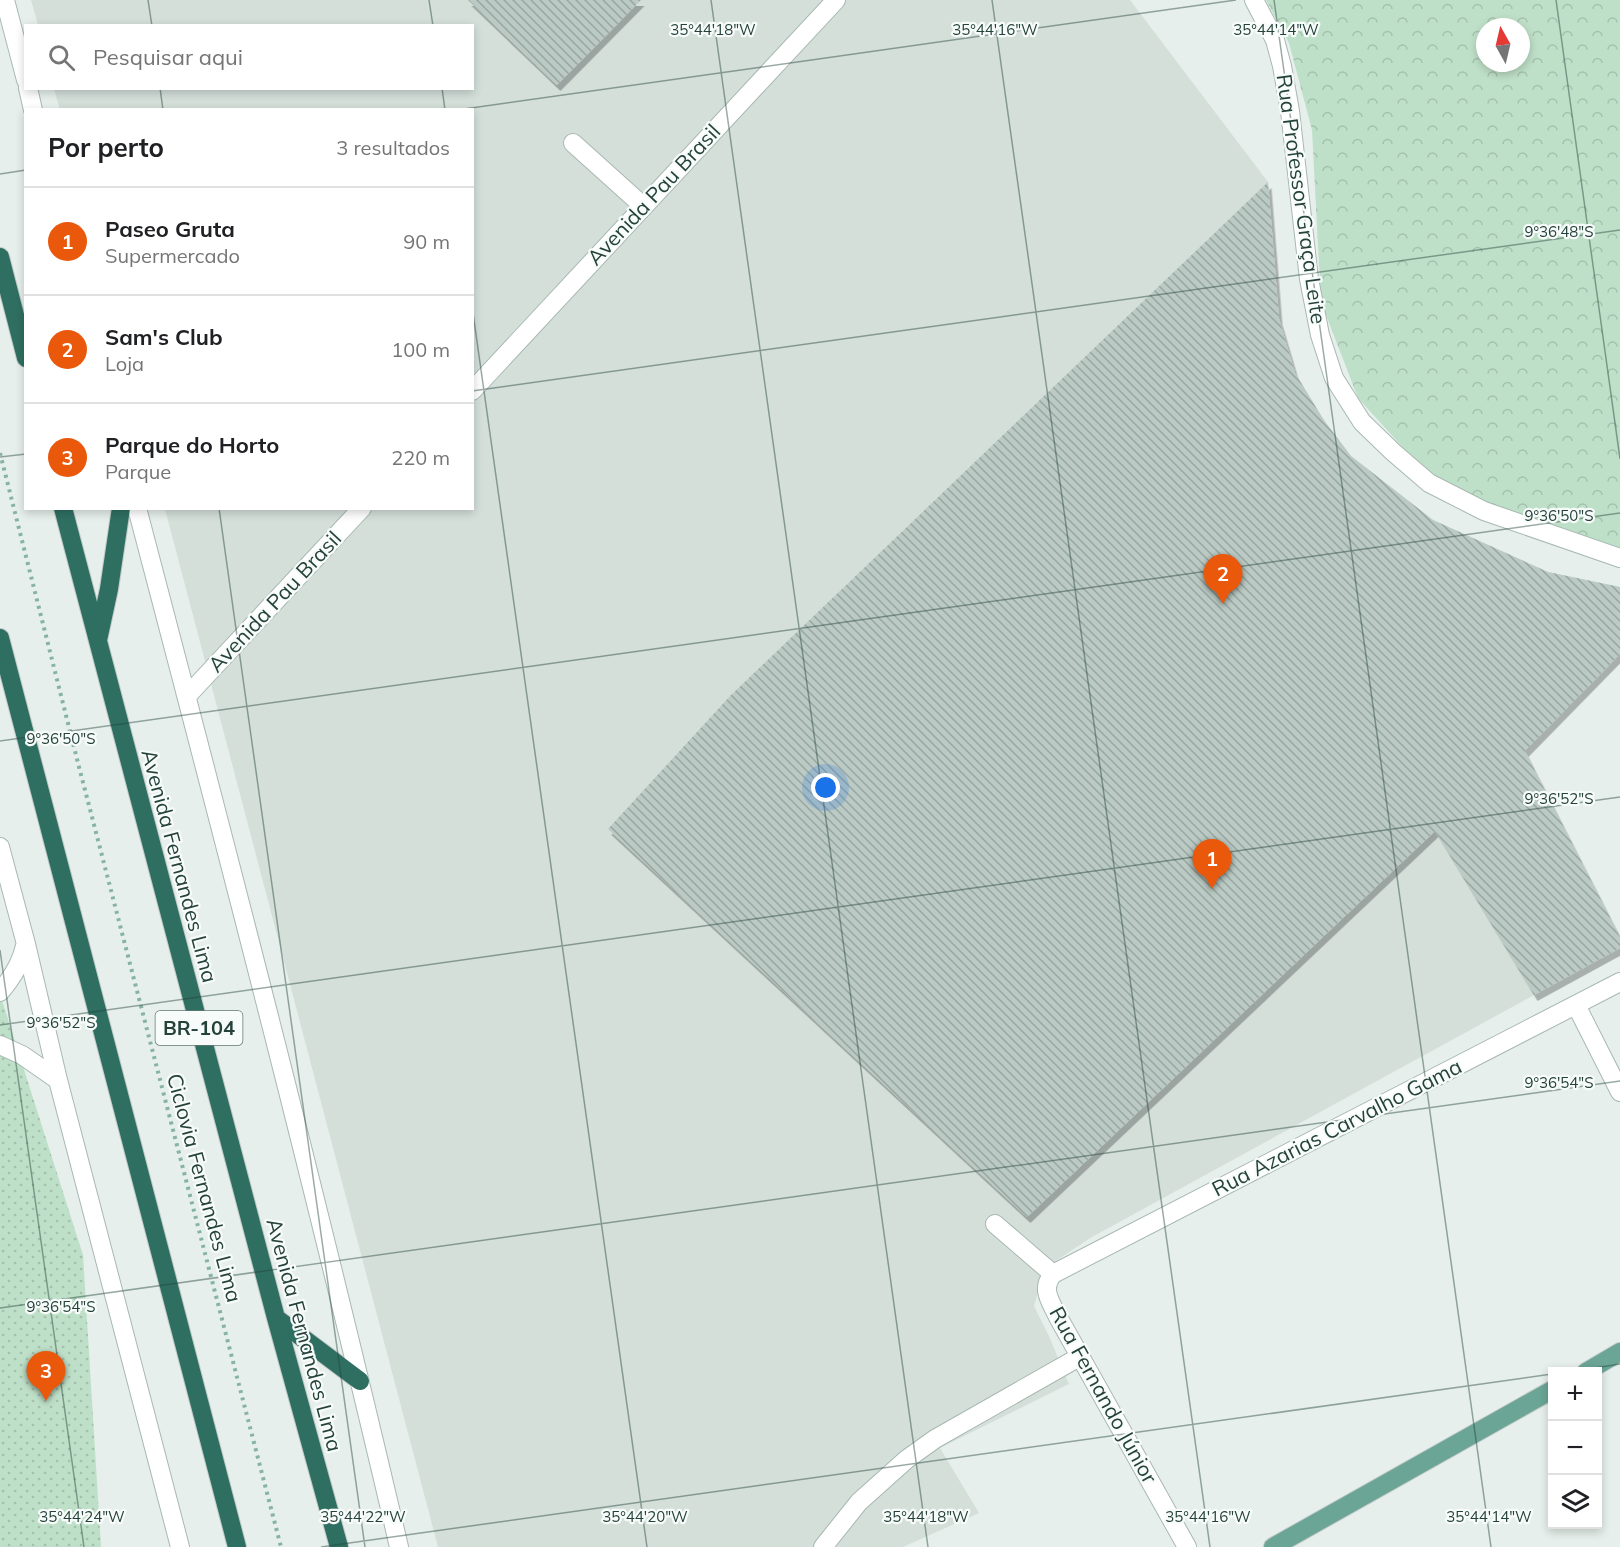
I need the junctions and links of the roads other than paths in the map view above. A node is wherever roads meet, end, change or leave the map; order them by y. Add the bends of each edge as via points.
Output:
1 (6, 0) edge
2 (836, 0) edge
3 (1254, 0) edge
4 (24, 72) edge
5 (28, 90) edge
6 (33, 108) edge
7 (573, 143) dead end
8 (643, 206) junction
9 (0, 257) edge
10 (24, 350) edge
11 (474, 389) edge
12 (64, 510) edge
13 (121, 510) edge
14 (138, 510) edge
15 (360, 510) edge
16 (1620, 558) edge
17 (0, 638) edge
18 (97, 644) junction
19 (187, 696) junction
20 (0, 847) edge
21 (26, 944) junction
22 (1620, 982) edge
23 (0, 992) edge
24 (1576, 1005) junction
25 (0, 1045) edge
26 (58, 1080) junction
27 (1620, 1092) edge
28 (995, 1224) dead end
29 (1053, 1274) junction
30 (276, 1318) junction
31 (1620, 1352) edge
32 (1081, 1356) junction
33 (1593, 1367) edge
34 (360, 1381) junction
35 (1548, 1392) edge
36 (180, 1547) edge
37 (237, 1547) edge
38 (339, 1547) edge
39 (399, 1547) edge
40 (823, 1547) edge
41 (1188, 1547) edge
42 (1273, 1547) edge

1 - 4 street
2 - 8 street, Avenida Pau Brasil
3 - 16 street, Rua Professor Graça Leite via 1275,40 1282,66 1309,279 1320,335 1334,378 1362,422 1429,483 1484,511
5 - 6 street
7 - 8 street
8 - 11 street, Avenida Pau Brasil
9 - 10 highway
12 - 18 highway, Avenida Fernandes Lima / BR-104
13 - 18 highway
14 - 19 street, Avenida Fernandes Lima
15 - 19 street, Avenida Pau Brasil
17 - 37 highway
18 - 30 highway, Avenida Fernandes Lima / BR-104
19 - 34 street, Avenida Fernandes Lima
20 - 21 street
21 - 23 street via 13,976
21 - 26 street
22 - 24 street, Rua Azarias Carvalho Gama
24 - 27 street
24 - 29 street, Rua Azarias Carvalho Gama
25 - 26 street via 22,1054
26 - 36 street
28 - 29 street
29 - 32 street, Rua Fernando Júnior via 1046,1285 1047,1294
30 - 34 highway
30 - 38 highway, Avenida Fernandes Lima / BR-104
31 - 33 main road
32 - 40 street via 907,1459 859,1502
32 - 41 street, Rua Fernando Júnior
34 - 39 street, Avenida Fernandes Lima
35 - 42 main road

